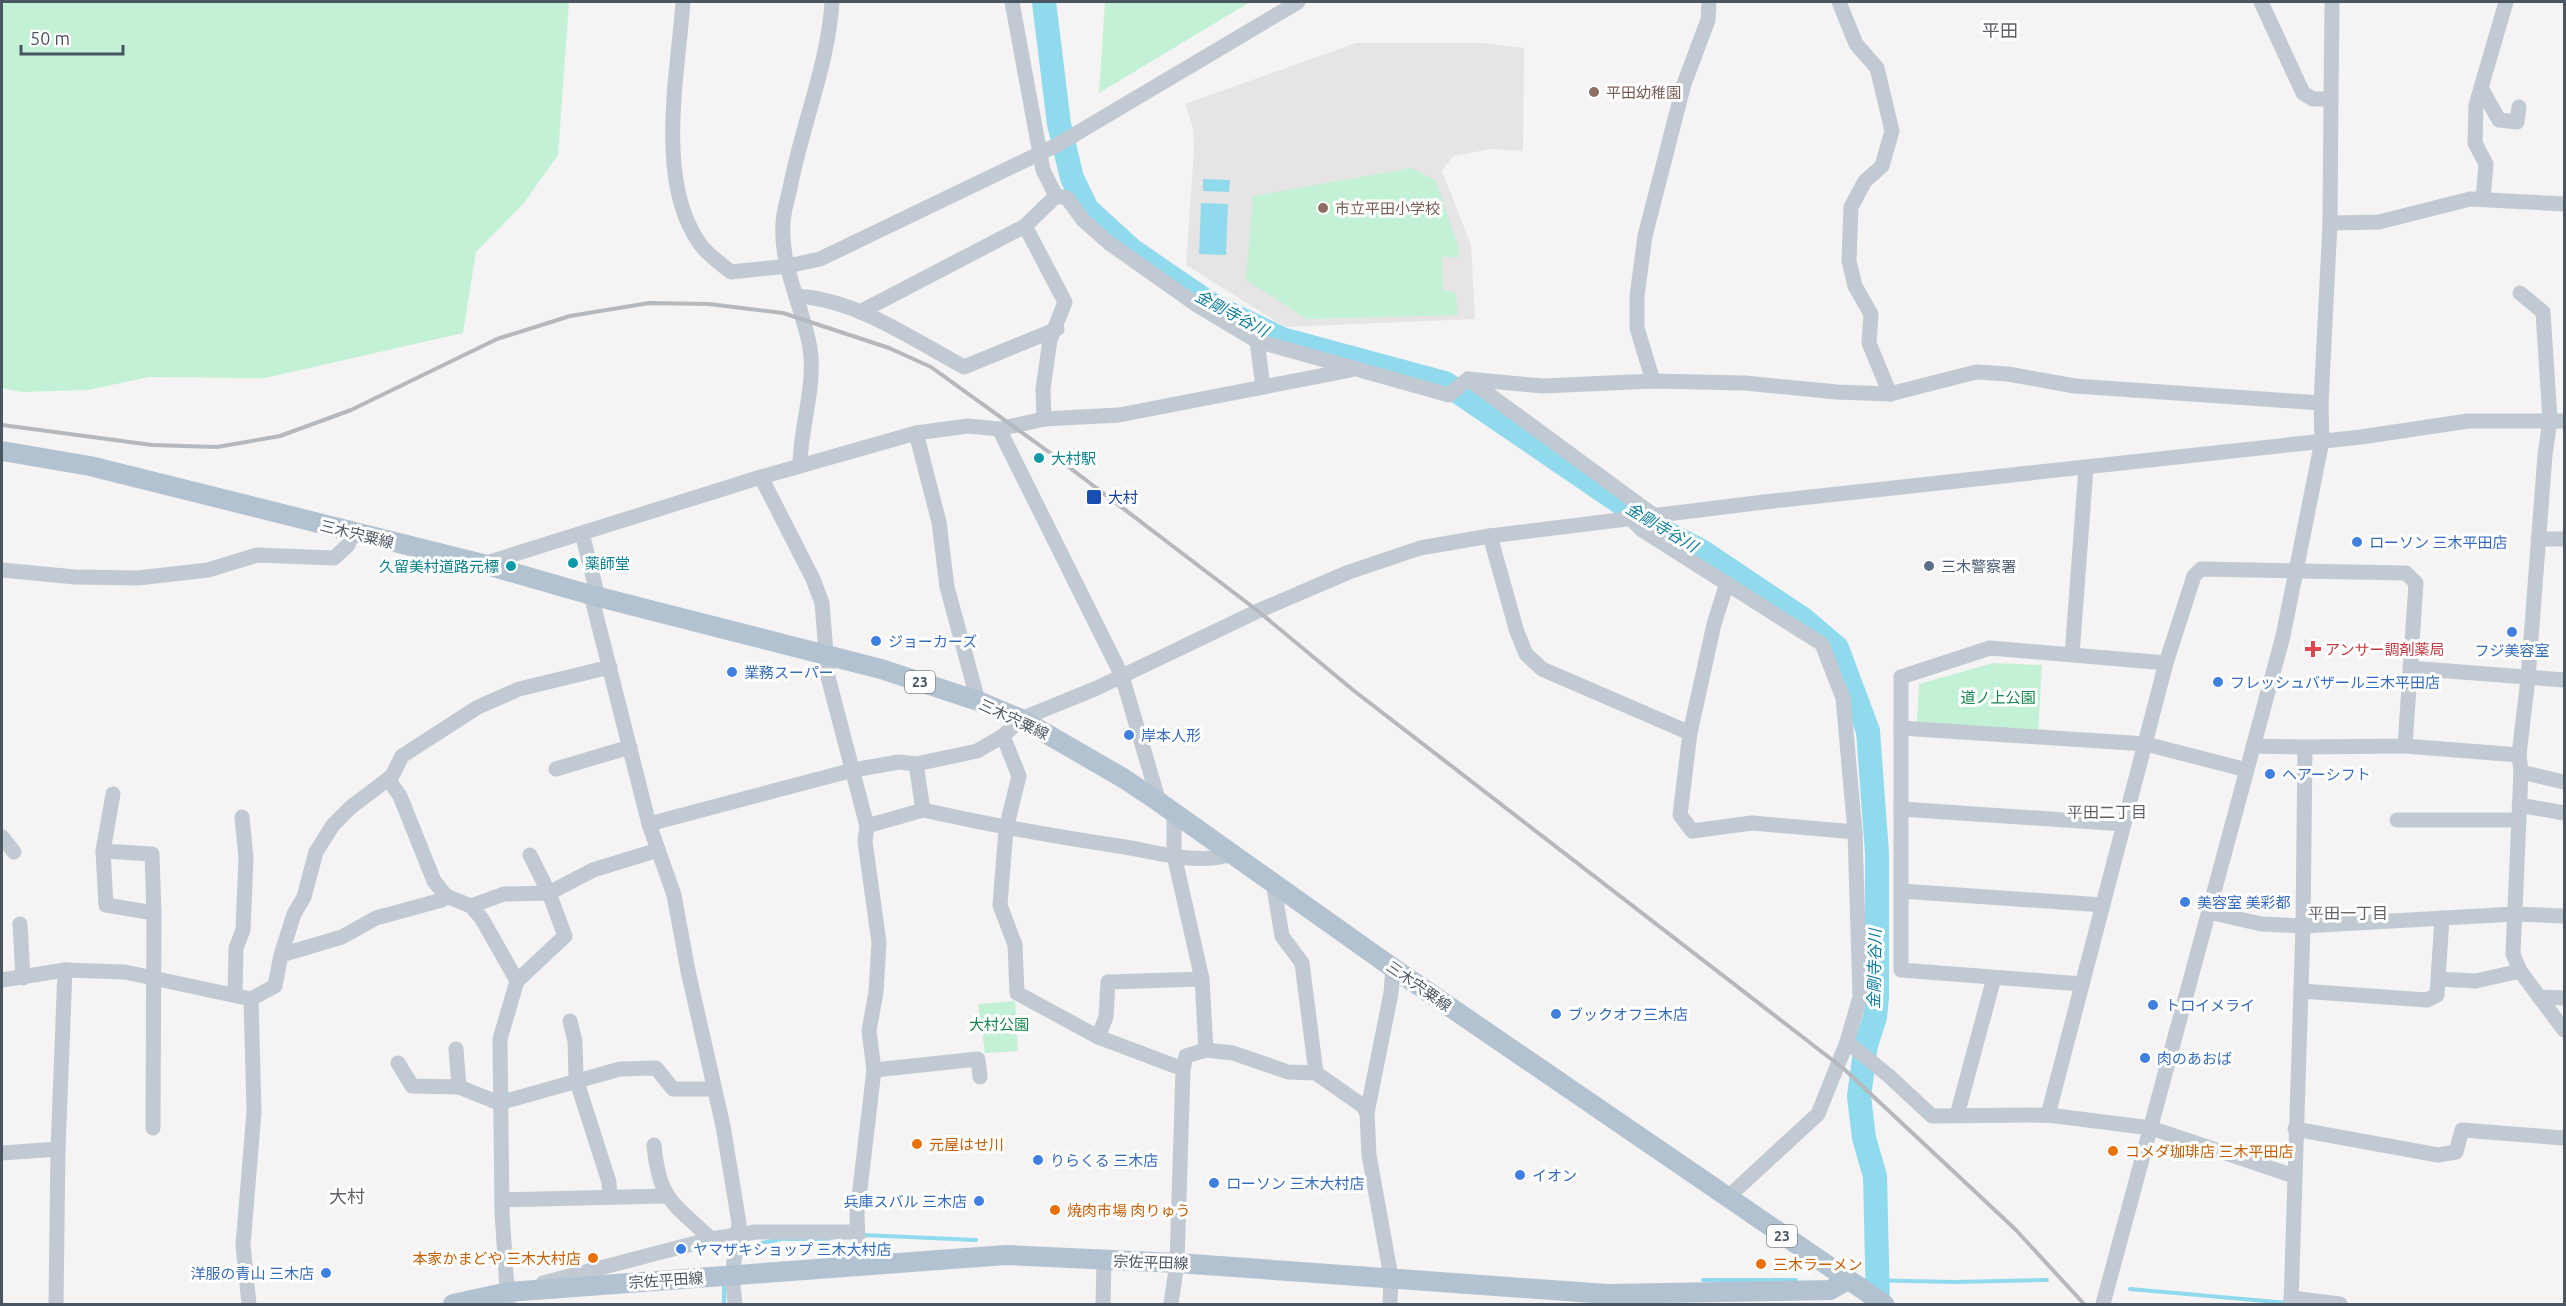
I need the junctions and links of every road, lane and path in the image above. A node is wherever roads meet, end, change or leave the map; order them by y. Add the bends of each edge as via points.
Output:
1 (683, 2) edge
2 (832, 2) edge
3 (1012, 2) edge
4 (1298, 2) edge
5 (1709, 2) edge
6 (1839, 2) edge
7 (2261, 2) edge
8 (2332, 2) edge
9 (2506, 2) edge
10 (2481, 88) junction
11 (2331, 99) junction
12 (2519, 106) dead end
13 (1042, 152) junction
14 (1056, 196) junction
15 (2483, 199) junction
16 (2565, 204) edge
17 (2330, 223) junction
18 (1025, 226) junction
19 (788, 267) junction
20 (2520, 293) dead end
21 (796, 296) junction
22 (860, 312) junction
23 (1057, 329) junction
24 (1257, 341) junction
25 (1354, 369) junction
26 (1468, 379) junction
27 (1653, 381) junction
28 (1263, 387) junction
29 (1890, 394) junction
30 (2321, 403) junction
31 (1044, 419) junction
32 (2558, 420) edge
33 (999, 429) junction
34 (916, 434) junction
35 (2322, 441) junction
36 (2, 451) edge
37 (800, 466) junction
38 (2086, 468) junction
39 (761, 477) junction
40 (1656, 517) junction
41 (1631, 519) junction
42 (582, 533) junction
43 (352, 534) junction
44 (1490, 536) junction
45 (2538, 539) junction
46 (2565, 539) edge
47 (483, 564) junction
48 (2298, 569) junction
49 (2, 570) edge
50 (1727, 582) junction
51 (595, 596) junction
52 (826, 655) junction
53 (2072, 655) junction
54 (2166, 663) junction
55 (610, 667) junction
56 (2410, 668) junction
57 (1122, 676) junction
58 (2528, 678) junction
59 (2565, 680) edge
60 (978, 701) junction
61 (1021, 720) junction
62 (1901, 728) junction
63 (1690, 733) junction
64 (1003, 736) junction
65 (2146, 744) junction
66 (2253, 746) junction
67 (2405, 746) junction
68 (630, 747) junction
69 (2305, 747) junction
70 (2519, 754) junction
71 (916, 764) junction
72 (555, 769) dead end
73 (853, 770) junction
74 (2247, 770) junction
75 (2521, 772) junction
76 (388, 779) junction
77 (2565, 782) edge
78 (113, 794) dead end
79 (1167, 807) junction
80 (1901, 809) junction
81 (923, 810) junction
82 (2518, 812) junction
83 (2565, 813) edge
84 (242, 817) dead end
85 (2397, 820) dead end
86 (650, 824) junction
87 (2124, 824) junction
88 (867, 826) junction
89 (1005, 829) junction
90 (1854, 832) junction
91 (2, 837) edge
92 (658, 850) junction
93 (103, 851) junction
94 (14, 852) dead end
95 (1233, 854) junction
96 (530, 855) dead end
97 (1174, 855) junction
98 (1273, 882) junction
99 (1901, 891) junction
100 (549, 893) junction
101 (446, 896) junction
102 (2103, 905) junction
103 (471, 906) junction
104 (2209, 912) junction
105 (154, 913) junction
106 (2515, 914) junction
107 (2565, 916) edge
108 (2442, 918) junction
109 (20, 924) dead end
110 (2303, 926) junction
111 (281, 955) junction
112 (1393, 968) junction
113 (65, 970) junction
114 (2520, 971) junction
115 (23, 978) junction
116 (1994, 978) junction
117 (155, 979) junction
118 (1202, 979) junction
119 (2439, 979) junction
120 (2, 980) edge
121 (517, 981) junction
122 (2082, 984) junction
123 (2301, 991) junction
124 (235, 995) junction
125 (2540, 997) junction
126 (2565, 998) edge
127 (251, 999) junction
128 (570, 1021) dead end
129 (2565, 1030) edge
130 (1098, 1037) junction
131 (1847, 1042) junction
132 (456, 1049) dead end
133 (1206, 1050) junction
134 (398, 1063) dead end
135 (1183, 1069) junction
136 (874, 1070) junction
137 (1316, 1073) junction
138 (980, 1077) dead end
139 (576, 1079) junction
140 (459, 1087) junction
141 (714, 1089) junction
142 (499, 1103) junction
143 (1367, 1113) junction
144 (1958, 1115) junction
145 (2048, 1115) junction
146 (153, 1128) dead end
147 (2151, 1128) junction
148 (2295, 1130) junction
149 (2565, 1138) edge
150 (654, 1145) dead end
151 (58, 1149) junction
152 (2, 1153) edge
153 (2295, 1176) junction
154 (665, 1196) junction
155 (610, 1197) junction
156 (1727, 1198) junction
157 (502, 1200) junction
158 (856, 1232) junction
159 (737, 1235) junction
160 (711, 1239) junction
161 (1104, 1261) junction
162 (1177, 1263) junction
163 (859, 1266) junction
164 (732, 1277) junction
165 (1391, 1277) junction
166 (1851, 1282) junction
167 (508, 1298) edge
168 (1606, 1299) edge
169 (2291, 1301) edge
170 (56, 1305) edge
171 (249, 1305) edge
172 (453, 1305) edge
173 (735, 1305) edge
174 (1103, 1305) edge
175 (1171, 1305) edge
176 (1390, 1305) edge
177 (1884, 1305) edge
178 (2103, 1305) edge
179 (2340, 1305) edge

1 - 19 street via 672,133 674,176 689,225 701,245 731,272
2 - 19 street via 830,35 794,167 783,224
3 - 13 street
4 - 13 street
5 - 27 street via 1708,20 1684,84 1645,236 1637,328
6 - 29 street via 1856,44 1877,68 1892,131 1882,166 1865,181 1851,207 1849,261 1855,286 1870,314 1869,343
7 - 11 street via 2302,93 2313,99
8 - 11 street
9 - 10 street
10 - 12 street via 2499,120 2517,122
10 - 15 street via 2476,105 2475,143 2486,164
11 - 17 street
13 - 14 street via 1043,170
13 - 19 street via 820,259
14 - 18 street
14 - 24 street via 1067,198 1083,220 1146,270
15 - 16 street
15 - 17 street via 2379,222
17 - 30 street
18 - 22 street
18 - 23 street via 1065,302
19 - 21 street
20 - 32 street via 2543,312
21 - 22 street via 814,297
21 - 37 street via 810,350
22 - 23 street via 964,367
23 - 31 street via 1050,340 1043,389
24 - 25 street
24 - 28 street
25 - 26 street via 1449,395
25 - 28 street
26 - 27 street via 1543,386
26 - 40 street
27 - 29 street via 1745,383
28 - 31 street via 1119,415
29 - 30 street via 1976,372 2086,387
30 - 35 street
31 - 33 street
32 - 35 street via 2468,420
32 - 45 street via 2545,455
33 - 34 street via 968,426
33 - 57 street
34 - 37 street
34 - 60 street via 939,522 947,587
35 - 38 street
35 - 48 street
36 - 43 main road, 三木宍粟線 / 23 via 90,466
37 - 39 street
38 - 40 street
38 - 53 street
39 - 42 street
39 - 52 street via 816,587 825,623
40 - 41 street
41 - 44 street
41 - 50 street via 1642,530
42 - 47 street
42 - 51 street
43 - 47 main road, 三木宍粟線 / 23
43 - 49 street via 334,558 257,555 208,570 138,578
44 - 57 street via 1420,548 1349,572
44 - 63 street via 1516,632 1526,654 1542,669
45 - 46 street
45 - 58 street
47 - 51 main road, 三木宍粟線 / 23
48 - 54 street via 2201,569 2194,576
48 - 56 street via 2406,573 2416,583
48 - 66 street
50 - 63 street
50 - 90 street via 1822,644 1843,698
51 - 52 main road, 三木宍粟線 / 23
51 - 55 street
52 - 60 main road, 三木宍粟線 / 23
52 - 73 street
53 - 54 street
53 - 62 street via 1990,648 1901,677
54 - 65 street
55 - 68 street
55 - 76 street via 519,689 478,707 402,756
56 - 58 street
56 - 67 street
57 - 61 street
57 - 79 street
58 - 59 street
58 - 70 street
60 - 61 main road, 三木宍粟線 / 23
61 - 64 street
61 - 79 main road, 三木宍粟線 / 23
62 - 65 street
62 - 80 street
63 - 90 street via 1680,815 1692,831 1752,823
64 - 71 street via 977,751
64 - 89 street via 1019,776
65 - 74 street
65 - 87 street
66 - 69 street
66 - 74 street
67 - 69 street
67 - 70 street
68 - 72 street
68 - 86 street
69 - 110 street
70 - 75 street
71 - 73 street via 899,762
71 - 81 street
73 - 86 street
73 - 88 street
74 - 104 street
75 - 77 street
75 - 82 street
76 - 101 street via 404,807 434,881
76 - 111 street via 351,807 321,843
78 - 93 street
79 - 95 main road, 三木宍粟線 / 23
79 - 97 street
80 - 87 street
80 - 99 street
81 - 88 street
81 - 89 street
82 - 83 street
82 - 85 street
82 - 106 street
84 - 124 street via 243,930 236,948
86 - 92 street
87 - 102 street
88 - 136 street via 865,841 879,943 869,1031
89 - 97 street
89 - 130 street via 1000,905 1015,945 1017,993
90 - 131 street via 1860,997
91 - 94 street
92 - 100 street via 593,870
92 - 141 street via 675,895
93 - 105 street via 106,905
93 - 105 street via 152,854
95 - 97 street via 1216,860
95 - 98 main road, 三木宍粟線 / 23
96 - 100 street
97 - 118 street
98 - 112 main road, 三木宍粟線 / 23
98 - 137 street via 1282,936 1302,963
99 - 102 street
99 - 116 street via 1901,970
100 - 103 street via 504,894
100 - 121 street via 565,936
101 - 103 street
101 - 111 street via 376,918 342,937
102 - 122 street
103 - 121 street
104 - 110 street via 2261,924
104 - 147 street
105 - 117 street
106 - 107 street
106 - 108 street
106 - 114 street via 2513,954
108 - 110 street
108 - 119 street
109 - 115 street
110 - 123 street
111 - 127 street via 274,986
112 - 143 street
112 - 156 main road, 三木宍粟線 / 23
113 - 115 street
113 - 117 street via 125,972
113 - 151 street
114 - 119 street via 2476,981
114 - 125 street
115 - 120 street
116 - 122 street
116 - 144 street
117 - 124 street
117 - 146 street
118 - 130 street via 1108,982 1106,1017
118 - 133 street
119 - 123 street via 2438,995 2427,1000
121 - 142 street via 500,1039
122 - 145 street
123 - 148 street
124 - 127 street
125 - 126 street
125 - 129 street
127 - 171 street via 254,1112 243,1245
128 - 139 street
130 - 135 street
131 - 144 street via 1932,1116
131 - 156 street via 1818,1114
132 - 140 street
133 - 135 street via 1186,1056
133 - 137 street via 1233,1053 1288,1072
134 - 140 street via 412,1086
135 - 162 street
136 - 138 street via 978,1059
136 - 158 street
137 - 143 street via 1363,1106
139 - 141 street via 620,1069 656,1068 673,1089
139 - 142 street
139 - 155 street via 609,1182
140 - 142 street
141 - 159 street via 739,1223
142 - 157 street
143 - 165 street via 1369,1155
144 - 145 street
145 - 147 street
147 - 153 street
147 - 178 street
148 - 149 street via 2438,1155 2456,1152 2462,1130
148 - 153 street
150 - 154 street via 656,1174
151 - 152 street
151 - 170 street
153 - 169 street
154 - 155 street
154 - 160 street
155 - 157 street
156 - 166 main road, 三木宍粟線 / 23
157 - 167 street
158 - 159 street
158 - 163 street
159 - 160 street
159 - 164 street
160 - 167 street
161 - 162 main road, 宗佐平田線
161 - 163 main road, 宗佐平田線 via 1006,1255
161 - 174 street
162 - 165 main road, 宗佐平田線
162 - 175 street
163 - 164 main road, 宗佐平田線
164 - 167 main road, 宗佐平田線
164 - 173 street
165 - 168 main road, 宗佐平田線
165 - 176 street
166 - 168 main road, 宗佐平田線 via 1830,1290
166 - 177 main road, 三木宍粟線 / 23
167 - 172 main road, 宗佐平田線
169 - 179 street

